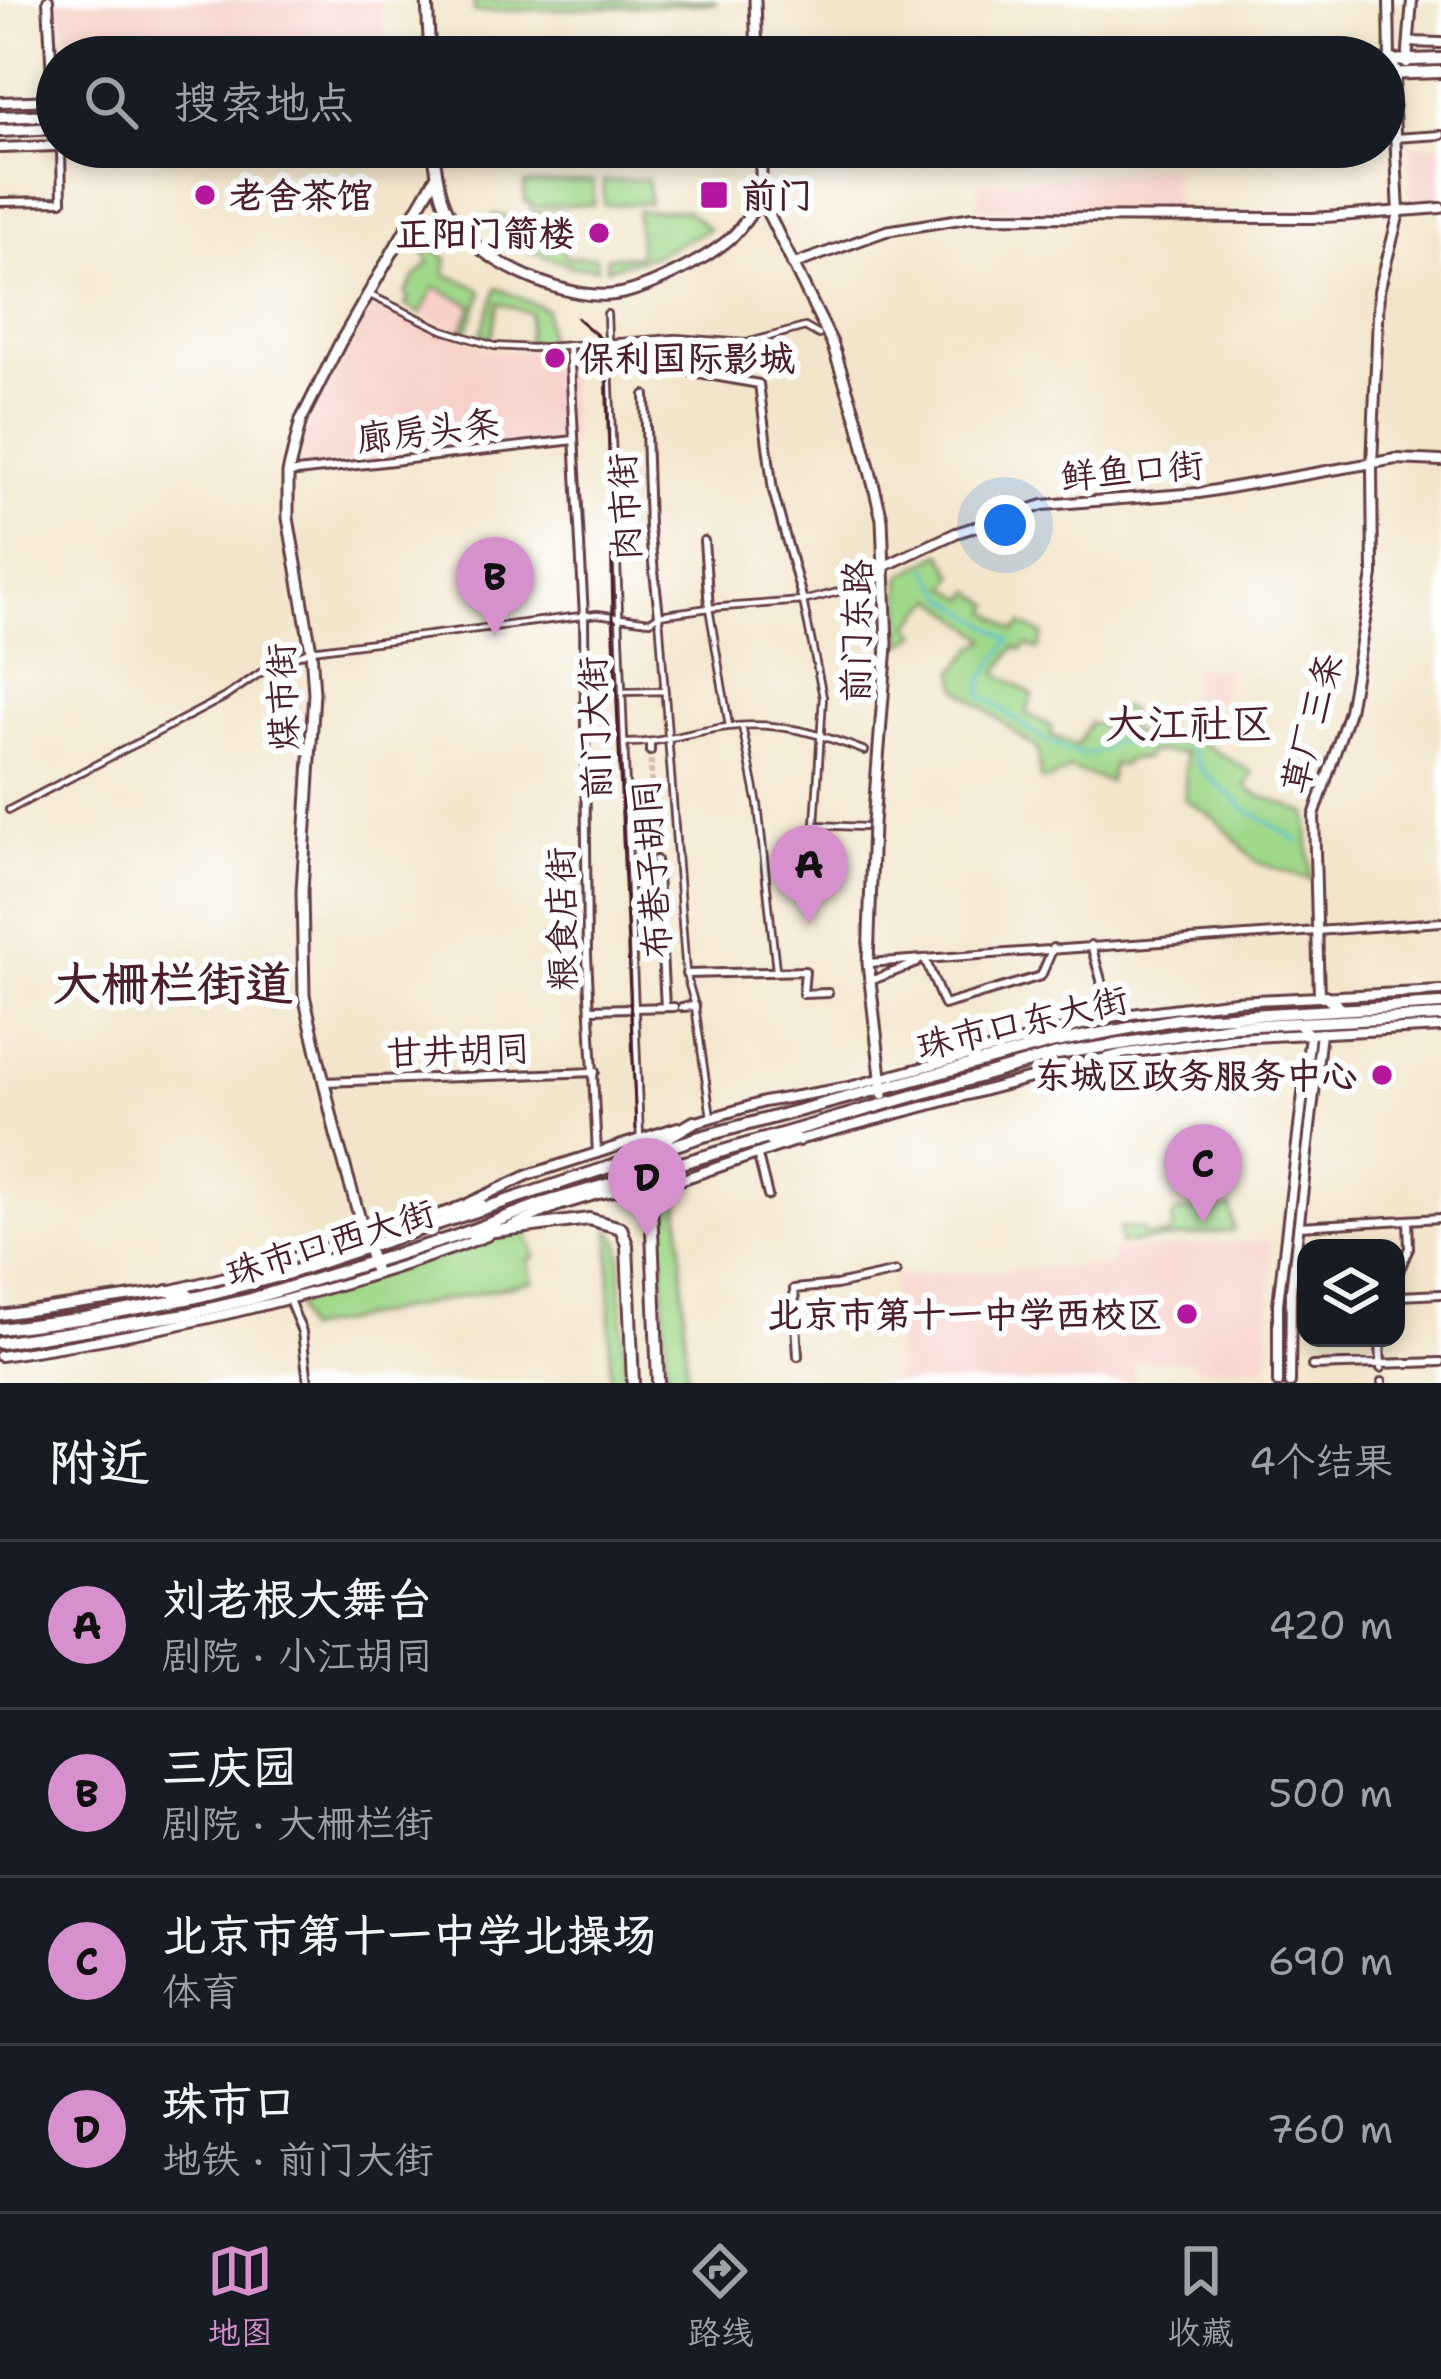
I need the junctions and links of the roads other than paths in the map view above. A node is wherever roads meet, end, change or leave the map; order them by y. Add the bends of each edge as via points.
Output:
1 (48, 0) edge
2 (427, 0) edge
3 (755, 0) edge
4 (1389, 0) edge
5 (1412, 0) edge
6 (51, 36) edge
7 (429, 36) edge
8 (756, 36) edge
9 (1388, 36) edge
10 (1411, 42) junction
11 (1441, 43) edge
12 (1441, 59) edge
13 (1405, 60) edge
14 (1410, 60) junction
15 (1405, 64) edge
16 (1441, 72) edge
17 (1405, 73) edge
18 (36, 101) edge
19 (0, 102) edge
20 (0, 117) edge
21 (36, 120) edge
22 (36, 124) edge
23 (0, 130) edge
24 (1441, 136) edge
25 (1405, 138) edge
26 (36, 147) edge
27 (0, 148) edge
28 (61, 168) edge
29 (436, 168) edge
30 (761, 168) edge
31 (1396, 168) edge
32 (437, 175) junction
33 (760, 199) junction
34 (0, 202) edge
35 (1441, 208) edge
36 (1399, 213) junction
37 (792, 265) junction
38 (367, 294) junction
39 (607, 314) dead end
40 (819, 334) dead end
41 (690, 340) junction
42 (609, 343) junction
43 (569, 346) junction
44 (645, 395) dead end
45 (574, 440) junction
46 (1441, 461) edge
47 (1372, 466) junction
48 (288, 473) junction
49 (704, 541) dead end
50 (887, 565) junction
51 (869, 584) dead end
52 (803, 601) junction
53 (709, 608) junction
54 (582, 614) junction
55 (659, 615) junction
56 (621, 616) junction
57 (311, 650) junction
58 (665, 691) junction
59 (623, 692) junction
60 (729, 726) junction
61 (742, 726) junction
62 (822, 735) junction
63 (669, 739) junction
64 (625, 743) junction
65 (865, 752) dead end
66 (9, 810) dead end
67 (864, 826) dead end
68 (656, 860) tunnel mouth
69 (659, 906) tunnel mouth
70 (1441, 922) edge
71 (1317, 932) junction
72 (1091, 945) junction
73 (1053, 949) junction
74 (662, 953) tunnel mouth
75 (925, 959) junction
76 (868, 963) junction
77 (777, 971) junction
78 (686, 974) junction
79 (870, 981) junction
80 (1441, 991) edge
81 (828, 993) dead end
82 (1318, 996) junction
83 (1441, 1004) edge
84 (695, 1006) junction
85 (635, 1007) junction
86 (674, 1007) junction
87 (590, 1009) junction
88 (1341, 1009) junction
89 (1441, 1016) edge
90 (1295, 1017) junction
91 (1105, 1018) junction
92 (1332, 1022) junction
93 (1441, 1027) edge
94 (1315, 1034) junction
95 (596, 1072) junction
96 (917, 1078) junction
97 (323, 1082) junction
98 (882, 1083) junction
99 (849, 1087) junction
100 (920, 1094) junction
101 (885, 1105) junction
102 (808, 1109) junction
103 (711, 1117) junction
104 (694, 1122) junction
105 (640, 1139) junction
106 (798, 1140) junction
107 (745, 1144) junction
108 (597, 1154) junction
109 (758, 1156) junction
110 (628, 1160) junction
111 (670, 1168) junction
112 (653, 1184) junction
113 (768, 1196) dead end
114 (503, 1202) junction
115 (544, 1202) junction
116 (456, 1209) junction
117 (1441, 1218) edge
118 (1408, 1220) junction
119 (1299, 1226) junction
120 (501, 1231) junction
121 (454, 1237) junction
122 (366, 1242) junction
123 (1405, 1257) edge
124 (373, 1267) junction
125 (896, 1272) dead end
126 (168, 1291) junction
127 (1441, 1294) edge
128 (1405, 1296) edge
129 (197, 1297) junction
130 (289, 1299) junction
131 (0, 1315) edge
132 (0, 1329) edge
133 (0, 1343) edge
134 (1380, 1347) edge
135 (0, 1356) edge
136 (798, 1356) dead end
137 (1441, 1362) edge
138 (1312, 1366) dead end
139 (1381, 1366) junction
140 (308, 1383) edge
141 (633, 1383) edge
142 (658, 1383) edge
143 (1278, 1383) edge
144 (1290, 1383) edge

1 - 6 street
2 - 7 main road
3 - 8 main road
4 - 9 street
5 - 10 street
10 - 11 street
10 - 14 street
12 - 14 main road
13 - 14 main road
14 - 15 street
16 - 17 main road
18 - 19 street
20 - 21 main road
22 - 23 main road
24 - 25 street
26 - 27 street
28 - 34 street via 62,201
29 - 32 main road
30 - 33 main road
31 - 36 street, 草厂三条
32 - 33 main road via 471,243 586,295 629,292 724,243
32 - 38 main road, 煤市街
33 - 37 main road, 前门东路
35 - 36 street
36 - 37 street via 972,217 886,231
36 - 47 street, 草厂三条 via 1379,291
37 - 50 main road, 前门东路 via 848,387
38 - 43 street via 494,346
38 - 48 main road, 煤市街 via 301,420
39 - 42 street, 前门大街
40 - 41 street via 805,327 746,343
41 - 42 street
41 - 52 street via 691,372 759,384 773,491
42 - 43 street
42 - 56 street, 前门大街
43 - 45 street, 粮食店街
44 - 55 street, 肉市街
45 - 48 street, 廊房头条
45 - 54 street, 粮食店街
46 - 47 street, 鲜鱼口街
47 - 50 street, 鲜鱼口街 via 1175,496 1043,505
47 - 71 street, 草厂三条 via 1373,574 1349,711 1314,816
48 - 57 main road, 煤市街
49 - 53 street
50 - 76 main road, 前门东路
51 - 52 street
52 - 53 street
52 - 62 street via 824,697
53 - 55 street
53 - 60 street
54 - 56 street
54 - 57 street
54 - 87 street, 粮食店街
55 - 56 street
55 - 58 street, 布巷子胡同
56 - 59 street, 前门大街
57 - 66 street
57 - 97 main road, 煤市街 via 301,964
58 - 59 street
58 - 63 street, 布巷子胡同
59 - 64 street, 前门大街
60 - 61 street
60 - 63 street
61 - 62 street
61 - 77 street
62 - 65 street
62 - 67 street via 815,826
63 - 64 street via 650,748
63 - 78 street, 布巷子胡同
64 - 85 street, 前门大街
68 - 69 street
70 - 71 street
71 - 72 street
71 - 82 street, 草厂三条
72 - 73 street
72 - 91 street
73 - 75 street
73 - 75 street via 1041,976 944,1005
74 - 86 street
75 - 76 street
75 - 79 street
76 - 79 main road, 前门东路
77 - 78 street
77 - 81 street via 805,971 803,994
78 - 84 street, 布巷子胡同
79 - 98 main road, 前门东路
80 - 82 street, 珠市口东大街
82 - 88 main road
82 - 90 main road
82 - 91 street, 珠市口东大街
83 - 88 main road, 珠市口东大街
84 - 86 street
84 - 103 street, 布巷子胡同
85 - 86 street
85 - 87 street
85 - 105 street, 前门大街
87 - 95 street, 粮食店街
88 - 90 main road, 珠市口东大街
89 - 92 main road, 珠市口东大街
90 - 92 main road, 珠市口东大街
90 - 94 street
90 - 96 main road, 珠市口东大街 via 1197,1017 1118,1028
90 - 100 main road, 珠市口东大街 via 1119,1041
91 - 98 street, 珠市口东大街
92 - 94 street
93 - 94 street, 珠市口东大街
94 - 106 street, 珠市口东大街 via 1120,1054
94 - 119 street
94 - 143 street via 1278,1304
95 - 97 street, 甘井胡同
95 - 108 street, 粮食店街
96 - 98 main road, 珠市口东大街
96 - 100 main road
97 - 122 main road, 煤市街
98 - 99 street, 珠市口东大街
98 - 101 main road, 前门东路
98 - 102 main road, 珠市口东大街
99 - 102 main road
99 - 103 street, 珠市口东大街
100 - 101 main road, 珠市口东大街
101 - 107 main road, 珠市口东大街
102 - 110 main road, 珠市口东大街
103 - 104 street, 珠市口东大街
104 - 105 street, 珠市口东大街
104 - 110 main road
105 - 108 street, 珠市口西大街
106 - 107 main road
106 - 109 street, 珠市口东大街
107 - 111 main road, 珠市口东大街
108 - 116 street, 珠市口西大街
109 - 112 street, 珠市口东大街
109 - 113 street
110 - 114 main road, 珠市口西大街
111 - 112 main road
111 - 115 main road, 珠市口西大街
112 - 120 street, 珠市口西大街 via 555,1207
112 - 142 main road
114 - 116 main road
114 - 122 main road, 珠市口西大街
115 - 120 main road
115 - 121 main road, 珠市口西大街
116 - 122 street, 珠市口西大街
117 - 118 street
118 - 119 street
118 - 123 street
119 - 144 street
120 - 121 main road
120 - 124 street, 珠市口西大街
120 - 141 main road via 590,1219 621,1228
121 - 124 main road, 珠市口西大街
122 - 124 main road, 煤市街
122 - 126 street, 珠市口西大街
122 - 129 main road, 珠市口西大街
124 - 130 street, 珠市口西大街
124 - 133 main road, 珠市口西大街 via 187,1314
125 - 136 street via 794,1289
126 - 129 main road
126 - 131 street, 珠市口西大街
127 - 128 street
129 - 132 main road, 珠市口西大街
130 - 135 street, 珠市口西大街
130 - 140 street
134 - 139 street
137 - 139 street
138 - 139 street

